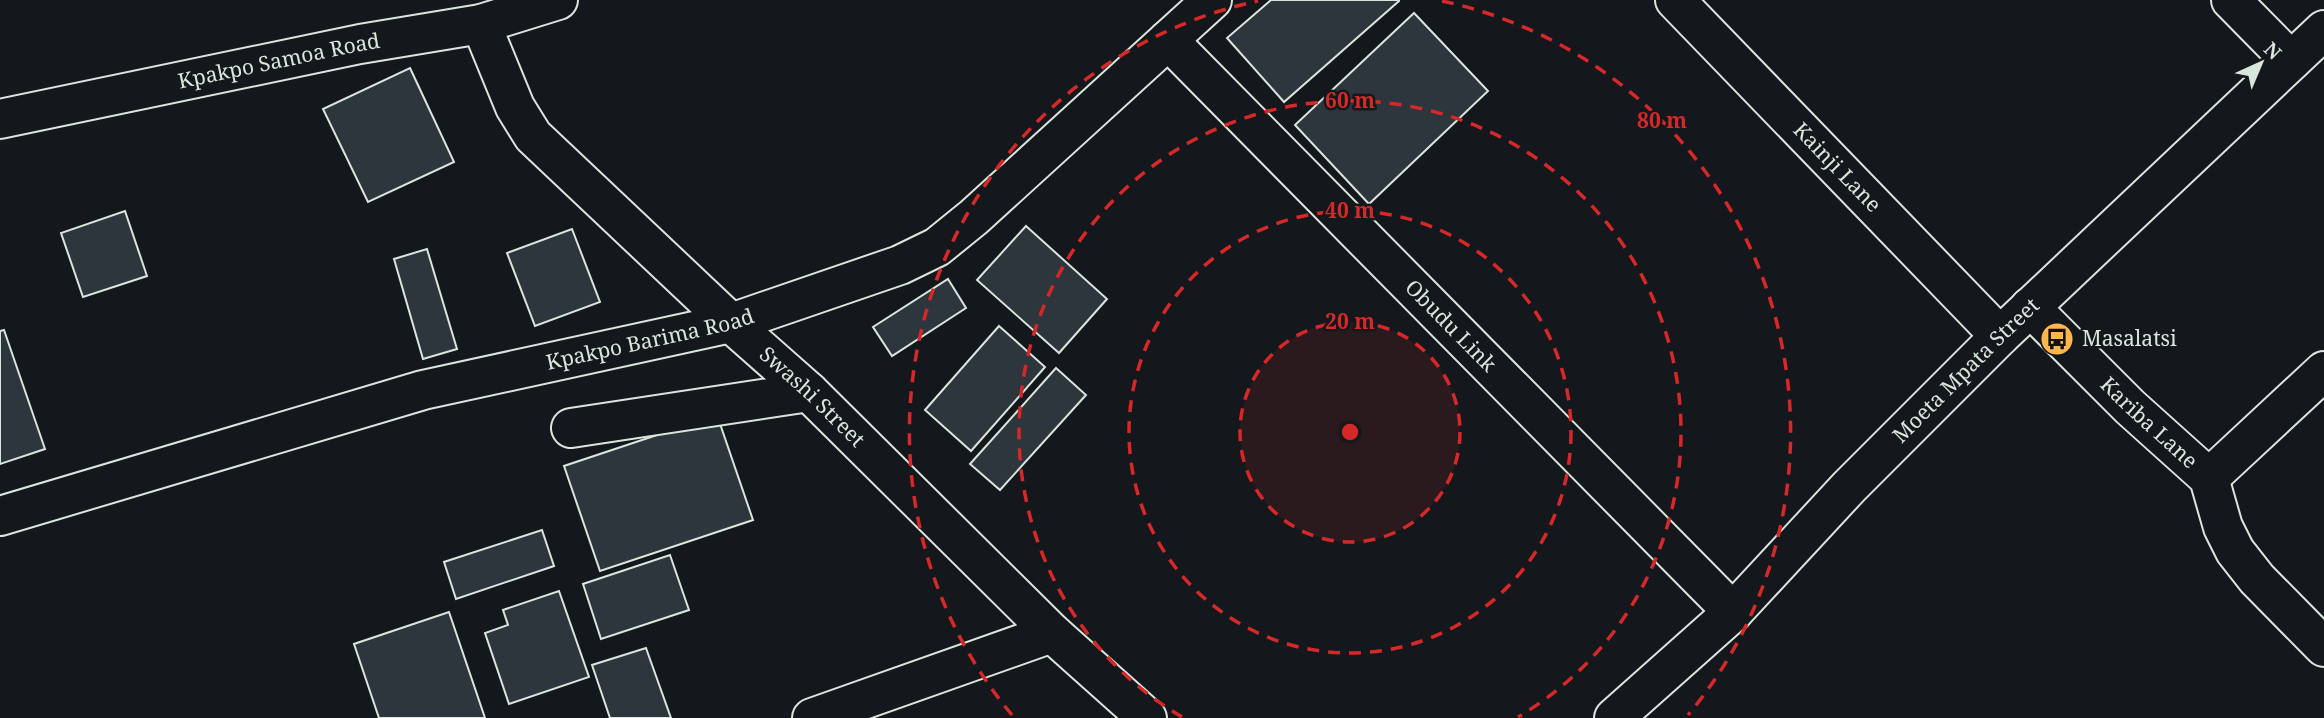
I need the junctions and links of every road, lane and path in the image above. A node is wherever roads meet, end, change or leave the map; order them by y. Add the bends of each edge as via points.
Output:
1 (558, 0) edge
2 (1212, 0) edge
3 (1675, 0) edge
4 (2231, 0) edge
5 (481, 24) junction
6 (2324, 30) edge
7 (1168, 40) junction
8 (2291, 61) junction
9 (0, 119) edge
10 (2030, 307) junction
11 (731, 323) junction
12 (2000, 336) junction
13 (2324, 371) edge
14 (809, 392) junction
15 (571, 428) dead end
16 (2209, 478) junction
17 (0, 516) edge
18 (1733, 612) junction
19 (1052, 633) junction
20 (2324, 647) edge
21 (811, 718) edge
22 (1147, 718) edge
23 (1615, 718) edge

1 - 5 street, Kpakpo Samoa Road
2 - 7 street, Kpakpo Barima Road
3 - 12 street, Kainji Lane
4 - 8 street
5 - 9 street, Kpakpo Samoa Road via 360,44
5 - 11 street, Swashi Street via 515,107 533,136
6 - 8 street, Moeta Mpata Street
7 - 11 street, Kpakpo Barima Road via 937,247 900,265
7 - 18 street, Obudu Link
8 - 10 street, Moeta Mpata Street
10 - 12 street, Moeta Mpata Street
10 - 16 street, Kariba Lane
11 - 14 street, Swashi Street
11 - 17 street, Kpakpo Barima Road via 423,390
12 - 18 street, Moeta Mpata Street via 1849,487
13 - 16 street
14 - 15 street
14 - 19 street, Swashi Street
16 - 20 street, Kariba Lane via 2235,551
18 - 23 street, Moeta Mpata Street
19 - 21 street
19 - 22 street, Swashi Street

